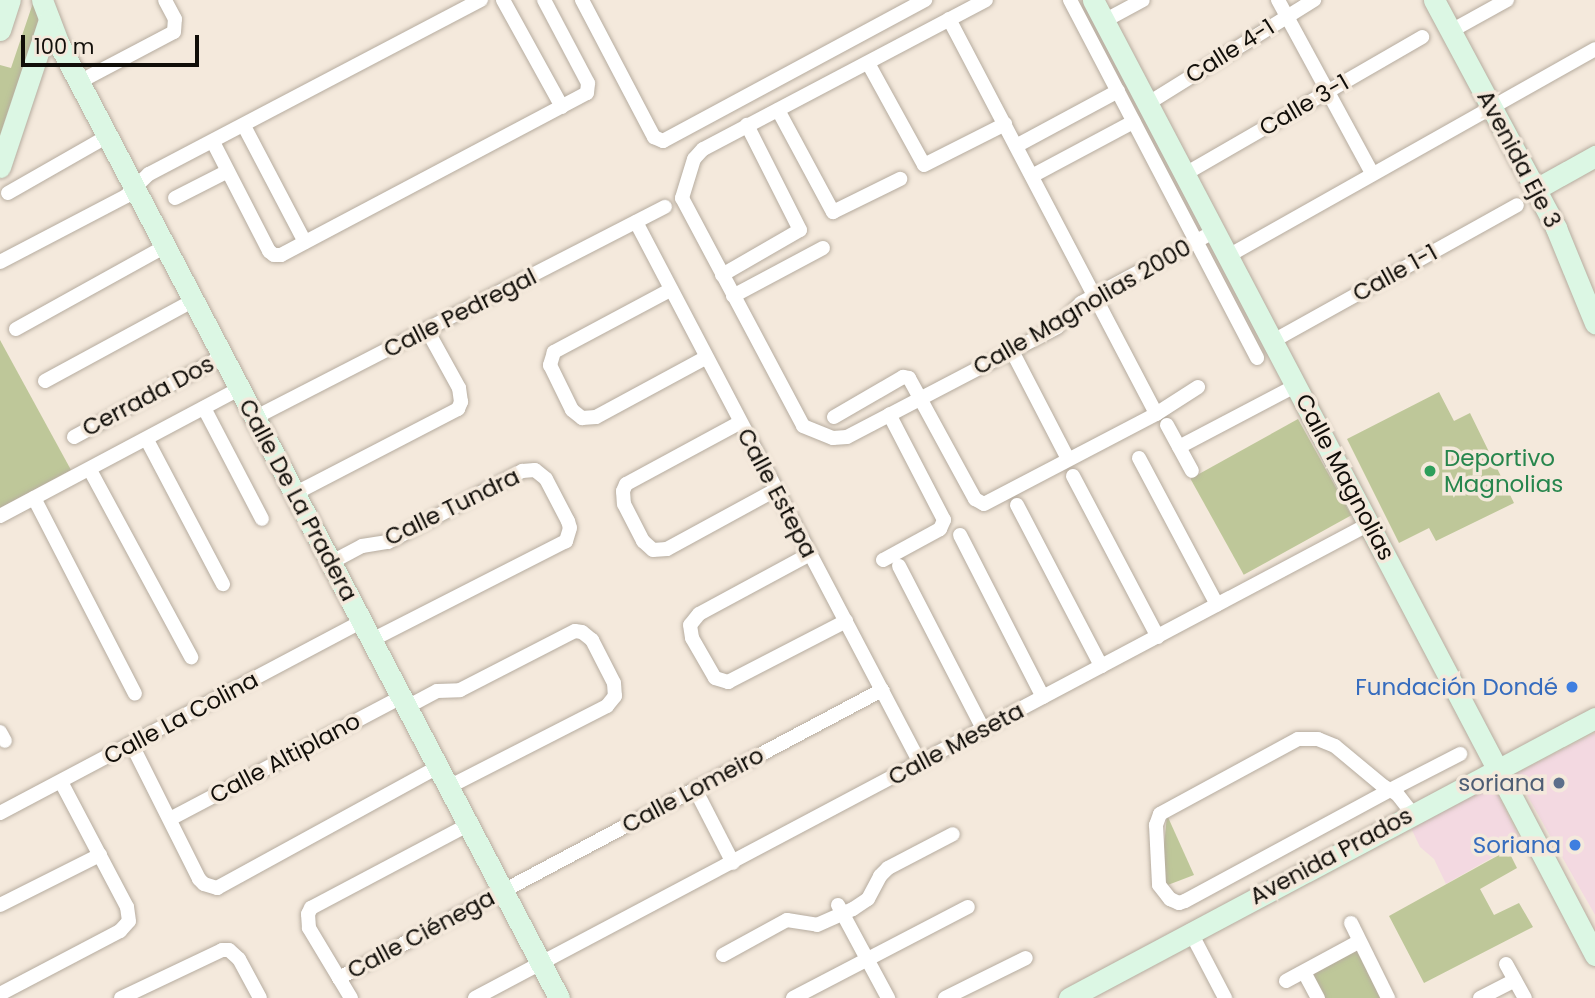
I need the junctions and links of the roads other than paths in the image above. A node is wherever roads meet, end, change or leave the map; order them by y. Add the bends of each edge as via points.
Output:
1 (10, 0) edge
2 (164, 0) edge
3 (481, 0) edge
4 (503, 0) edge
5 (544, 0) edge
6 (582, 0) edge
7 (925, 0) edge
8 (986, 0) edge
9 (1070, 0) edge
10 (1093, 0) edge
11 (1143, 0) edge
12 (1278, 0) edge
13 (1314, 0) edge
14 (1434, 0) edge
15 (1507, 0) edge
16 (46, 10) edge
17 (1286, 16) junction
18 (949, 19) junction
19 (1104, 21) junction
20 (0, 30) edge
21 (1451, 31) junction
22 (1422, 37) dead end
23 (1595, 49) edge
24 (868, 63) junction
25 (79, 82) junction
26 (1118, 91) junction
27 (1327, 92) junction
28 (1147, 104) junction
29 (562, 107) junction
30 (1491, 108) junction
31 (778, 110) junction
32 (1133, 122) junction
33 (1005, 124) junction
34 (244, 125) junction
35 (747, 125) junction
36 (108, 136) junction
37 (213, 142) junction
38 (1016, 146) junction
39 (1595, 156) edge
40 (0, 167) edge
41 (228, 171) junction
42 (1372, 173) junction
43 (1185, 174) junction
44 (1032, 176) junction
45 (900, 179) dead end
46 (135, 188) junction
47 (1536, 189) junction
48 (8, 193) dead end
49 (176, 198) dead end
50 (1517, 205) dead end
51 (665, 207) dead end
52 (636, 222) junction
53 (1215, 231) junction
54 (1196, 241) junction
55 (305, 242) junction
56 (166, 246) junction
57 (822, 248) dead end
58 (1227, 256) junction
59 (0, 262) edge
60 (722, 275) junction
61 (670, 290) junction
62 (1095, 295) junction
63 (733, 296) junction
64 (194, 300) junction
65 (1595, 323) edge
66 (16, 329) dead end
67 (427, 330) junction
68 (1273, 341) junction
69 (1012, 351) junction
70 (223, 356) junction
71 (705, 358) junction
72 (1257, 358) dead end
73 (44, 381) dead end
74 (1297, 385) junction
75 (1198, 387) dead end
76 (239, 389) junction
77 (921, 398) junction
78 (204, 408) junction
79 (889, 414) junction
80 (834, 417) dead end
81 (254, 418) junction
82 (1162, 419) junction
83 (739, 423) junction
84 (74, 437) dead end
85 (147, 440) junction
86 (1179, 447) junction
87 (1139, 458) dead end
88 (1068, 459) junction
89 (90, 470) junction
90 (1192, 471) dead end
91 (1073, 476) dead end
92 (775, 490) junction
93 (294, 494) junction
94 (34, 498) junction
95 (1017, 505) dead end
96 (0, 516) edge
97 (262, 519) dead end
98 (1371, 523) junction
99 (960, 535) dead end
100 (810, 554) junction
101 (883, 560) dead end
102 (330, 563) junction
103 (899, 566) dead end
104 (223, 584) dead end
105 (1217, 605) junction
106 (362, 621) junction
107 (846, 621) junction
108 (1158, 637) junction
109 (372, 640) junction
110 (191, 657) dead end
111 (1101, 666) junction
112 (882, 690) junction
113 (135, 694) dead end
114 (1043, 697) junction
115 (404, 702) junction
116 (1595, 718) edge
117 (983, 729) junction
118 (132, 745) junction
119 (1460, 754) dead end
120 (920, 763) junction
121 (438, 767) junction
122 (1496, 769) junction
123 (61, 782) junction
124 (449, 787) junction
125 (695, 789) junction
126 (1390, 790) junction
127 (0, 813) edge
128 (1412, 813) junction
129 (170, 819) junction
130 (468, 825) junction
131 (953, 834) dead end
132 (100, 855) junction
133 (733, 863) junction
134 (504, 890) junction
135 (0, 905) edge
136 (968, 907) dead end
137 (840, 909) junction
138 (1351, 922) dead end
139 (1190, 931) junction
140 (1358, 942) junction
141 (723, 955) dead end
142 (1595, 955) edge
143 (1026, 958) dead end
144 (867, 959) junction
145 (541, 963) junction
146 (1506, 964) dead end
147 (1304, 972) junction
148 (338, 978) junction
149 (1515, 980) junction
150 (1286, 982) dead end
151 (0, 994) edge
152 (1073, 997) edge
153 (121, 998) edge
154 (260, 998) edge
155 (351, 998) edge
156 (475, 998) edge
157 (559, 998) edge
158 (793, 998) edge
159 (888, 998) edge
160 (945, 998) edge
161 (1225, 998) edge
162 (1318, 998) edge
163 (1388, 998) edge
164 (1480, 998) edge
165 (1525, 998) edge

1 - 20 main road
2 - 25 street via 175,19 174,33
3 - 34 street
4 - 29 street
5 - 29 street via 589,86 584,95
6 - 7 street via 654,136 663,141
8 - 18 street
9 - 26 street
10 - 19 main road, Calle Magnolias
11 - 19 street
12 - 17 street
13 - 17 street, Calle 4-1
14 - 21 main road, Avenida Eje 3
15 - 21 street
16 - 25 main road, Calle De La Pradera
16 - 40 main road
17 - 27 street
17 - 28 street, Calle 4-1
18 - 24 street
18 - 33 street
19 - 28 main road, Calle Magnolias
21 - 30 main road, Avenida Eje 3
22 - 27 street, Calle 3-1
23 - 30 street
24 - 31 street
24 - 33 street via 924,165
25 - 36 main road, Calle De La Pradera
26 - 32 street
26 - 38 street
27 - 42 street
27 - 43 street, Calle 3-1
28 - 43 main road, Calle Magnolias
29 - 55 street
30 - 42 street
30 - 47 main road, Avenida Eje 3
31 - 35 street
31 - 45 street via 833,212
32 - 44 street
32 - 54 street
33 - 38 street
34 - 37 street
34 - 55 street
35 - 60 street, Calle Magnolias 2000 via 697,153 682,198
35 - 60 street via 800,230
36 - 46 main road, Calle De La Pradera
36 - 48 street
37 - 41 street
37 - 46 street via 149,174
38 - 44 street
39 - 47 main road
41 - 49 street
41 - 55 street via 271,254 281,255
42 - 58 street
43 - 53 main road, Calle Magnolias
44 - 62 street
46 - 56 main road, Calle De La Pradera
46 - 59 street
47 - 65 main road, Avenida Eje 3
50 - 68 street, Calle 1-1
51 - 52 street, Calle Pedregal
52 - 61 street, Calle Estepa
52 - 67 street, Calle Pedregal
53 - 54 street, Calle Magnolias 2000
53 - 58 main road, Calle Magnolias
54 - 62 street, Calle Magnolias 2000
54 - 72 street
56 - 64 main road, Calle De La Pradera
56 - 66 street
57 - 63 street
58 - 68 main road, Calle Magnolias
60 - 63 street, Calle Magnolias 2000
61 - 71 street, Calle Estepa
61 - 71 street via 554,352 550,365 567,400 576,415 596,417
62 - 69 street, Calle Magnolias 2000 via 1057,327
62 - 82 street
63 - 79 street, Calle Magnolias 2000 via 803,426 840,439
64 - 70 main road, Calle De La Pradera
64 - 73 street
67 - 81 street, Calle Pedregal
67 - 93 street via 460,388 458,409
68 - 74 main road, Calle Magnolias
69 - 77 street, Calle Magnolias 2000
69 - 88 street
70 - 76 main road, Calle De La Pradera
70 - 84 street, Cerrada Dos
71 - 83 street, Calle Estepa
74 - 86 street
74 - 98 main road, Calle Magnolias
75 - 82 street
76 - 78 street
76 - 81 main road, Calle De La Pradera
77 - 79 street, Calle Magnolias 2000
77 - 80 street via 911,379 905,377
77 - 88 street via 980,503
78 - 85 street
78 - 97 street
79 - 101 street via 944,520 940,528
81 - 93 main road, Calle De La Pradera
82 - 86 street
82 - 88 street
83 - 92 street, Calle Estepa
83 - 92 street via 626,484 624,504 643,541 653,550 667,549
85 - 89 street
85 - 104 street
86 - 90 street
87 - 105 street
89 - 94 street
89 - 110 street
91 - 108 street
92 - 100 street, Calle Estepa
93 - 102 main road, Calle De La Pradera
94 - 96 street
94 - 113 street
95 - 111 street
98 - 105 street, Calle Meseta
98 - 122 main road, Calle Magnolias
99 - 114 street
100 - 107 street, Calle Estepa
100 - 107 street via 699,614 691,625 692,638 715,678 728,682
102 - 106 main road, Calle De La Pradera
102 - 109 street, Calle Tundra via 362,546 388,542 522,471 535,470 546,479 568,521 569,535 560,545
103 - 117 street
105 - 108 street, Calle Meseta
106 - 109 main road, Calle De La Pradera
106 - 118 street, Calle La Colina
107 - 112 street, Calle Estepa
108 - 111 street, Calle Meseta
109 - 115 main road, Calle De La Pradera
111 - 114 street, Calle Meseta
112 - 120 street, Calle Estepa
112 - 125 street, Calle Lomeiro
114 - 117 street, Calle Meseta
115 - 121 main road, Calle De La Pradera
115 - 124 street, Calle Altiplano via 437,691 460,690 575,631 592,640 614,683 615,696 607,706
115 - 129 street, Calle Altiplano
116 - 122 main road, Avenida Prados
117 - 120 street, Calle Meseta
118 - 123 street, Calle La Colina
118 - 129 street
119 - 126 street
120 - 133 street, Calle Meseta
121 - 124 main road, Calle De La Pradera
121 - 129 street via 223,886 210,887 199,878
122 - 128 main road, Avenida Prados
122 - 142 main road, Calle Magnolias
123 - 127 street, Calle La Colina
123 - 132 street
124 - 130 main road, Calle De La Pradera
125 - 133 street
125 - 134 street, Calle Lomeiro
126 - 126 street via 1335,746 1298,739 1163,810 1156,825 1159,885 1170,899 1185,901
126 - 128 street
128 - 139 main road, Avenida Prados
130 - 134 main road, Calle De La Pradera
130 - 148 street via 316,904 308,914 309,928
131 - 137 street via 888,868 868,899
132 - 135 street
132 - 151 street via 127,907 129,921 120,931
133 - 145 street, Calle Meseta
134 - 145 main road, Calle De La Pradera
134 - 148 street, Calle Ciénega
136 - 144 street
137 - 141 street via 817,925 787,920
137 - 144 street
138 - 140 street
139 - 152 main road, Avenida Prados
139 - 161 street
140 - 147 street
140 - 163 street
143 - 160 street
144 - 158 street
144 - 159 street
145 - 156 street, Calle Meseta
145 - 157 main road, Calle De La Pradera
146 - 149 street
147 - 150 street
147 - 162 street
148 - 155 street
149 - 164 street
149 - 165 street
153 - 154 street via 216,951 229,950 239,959

